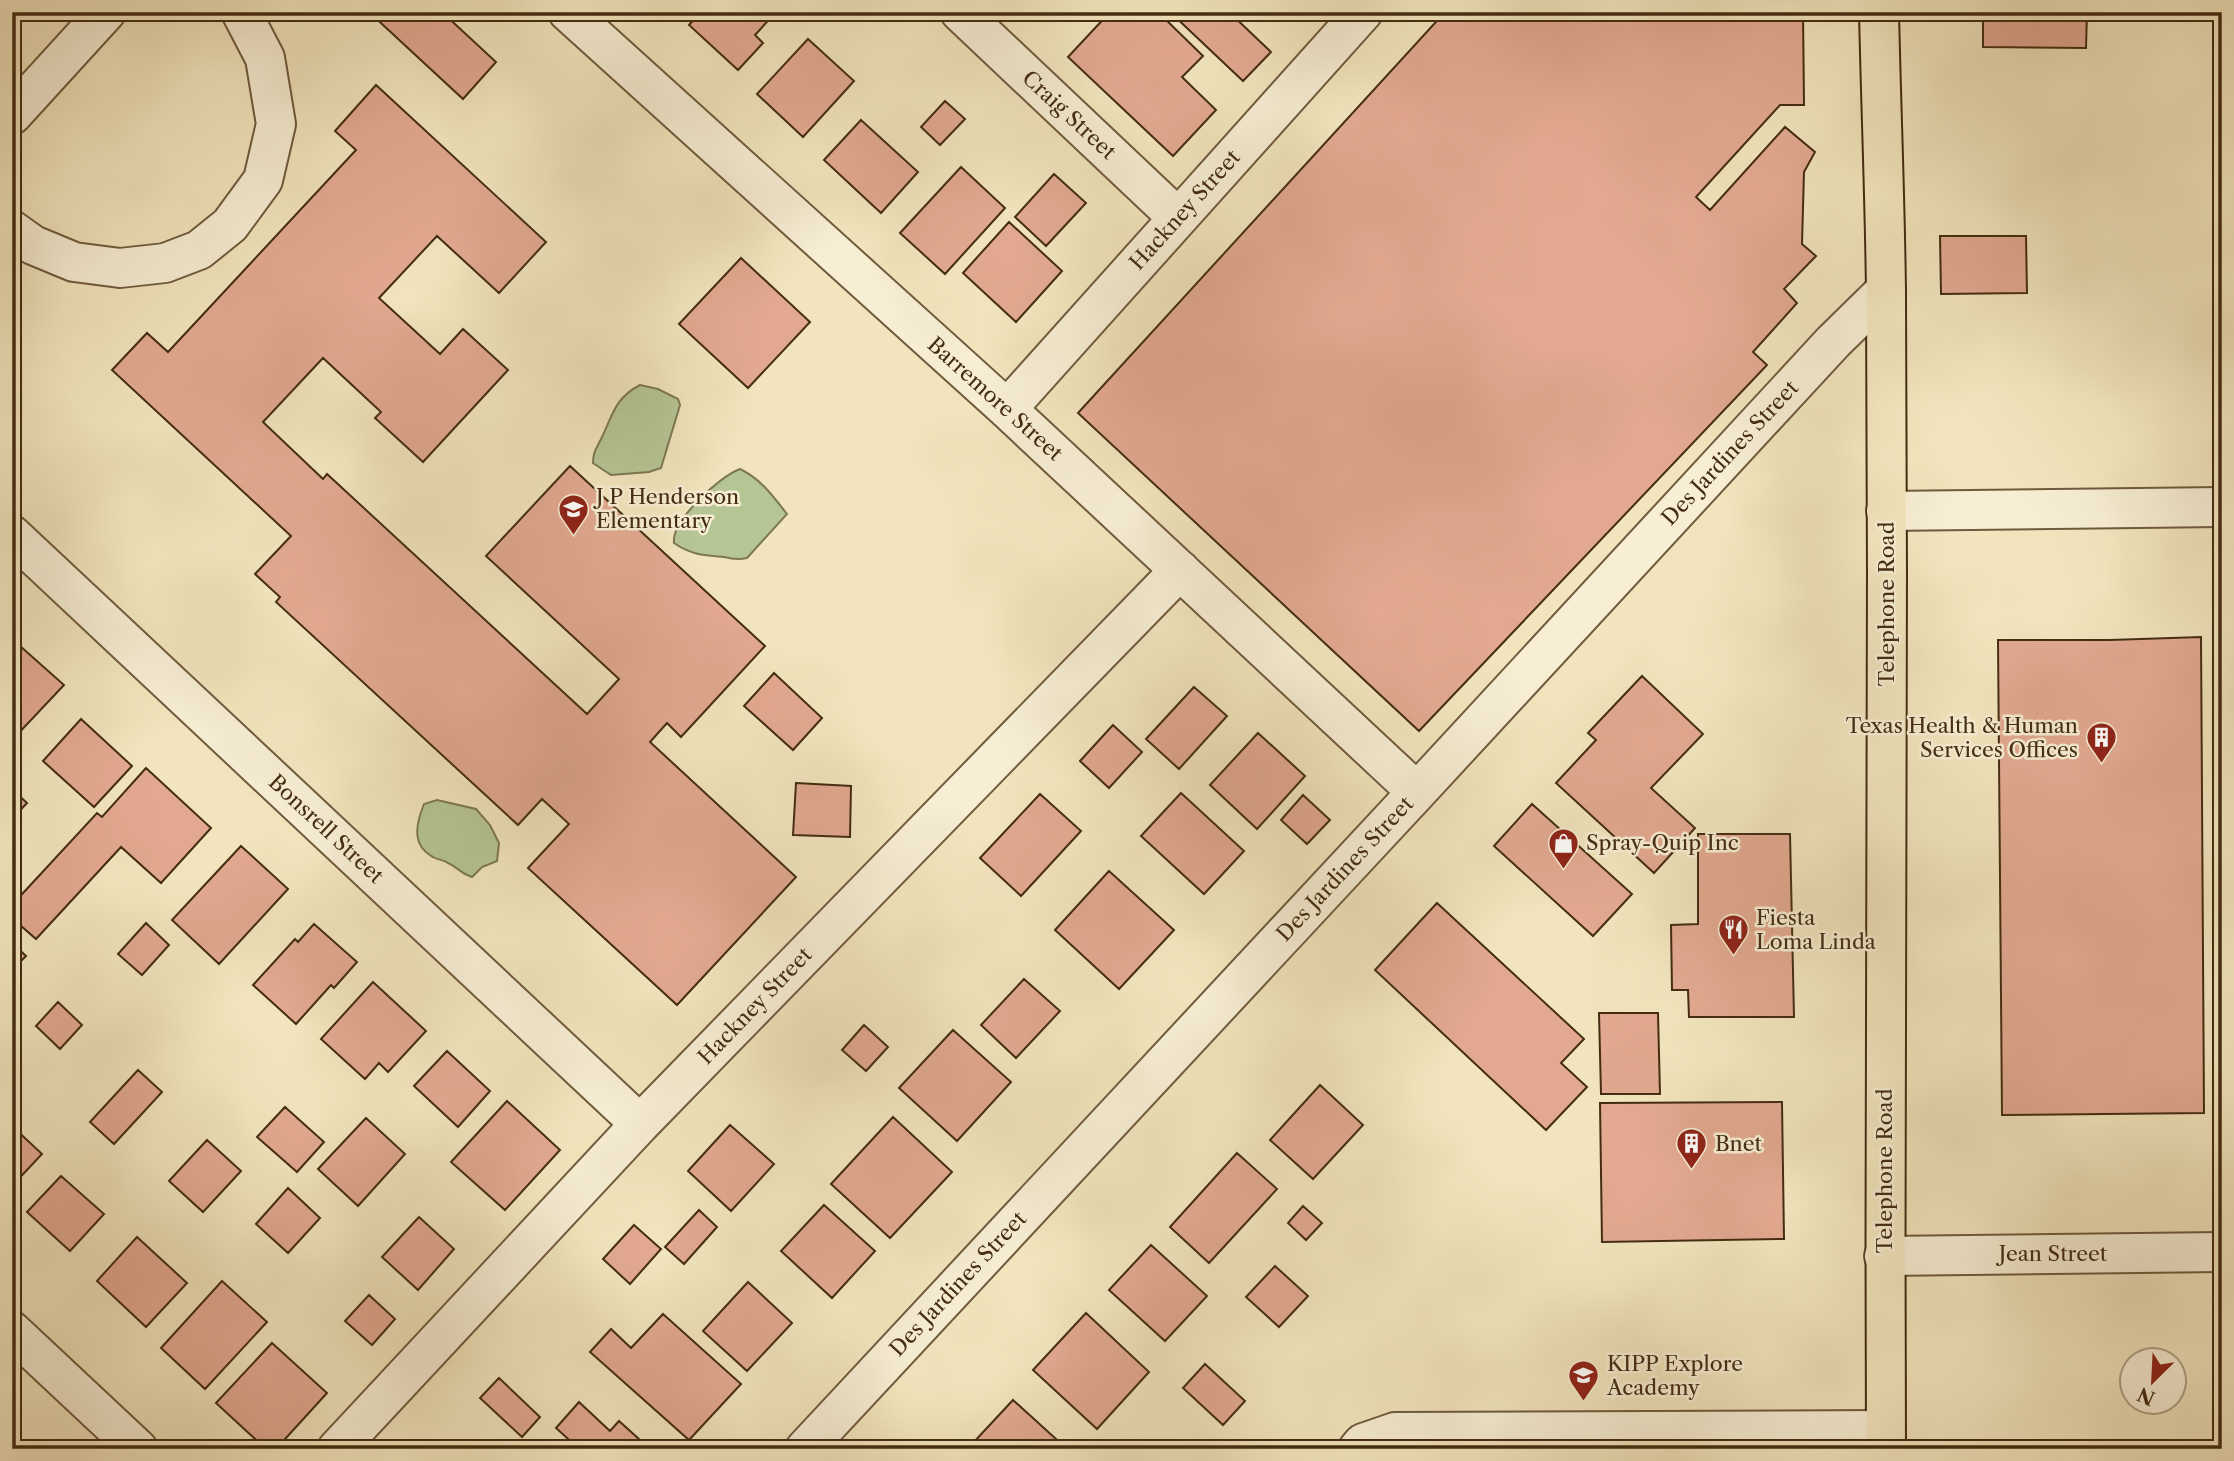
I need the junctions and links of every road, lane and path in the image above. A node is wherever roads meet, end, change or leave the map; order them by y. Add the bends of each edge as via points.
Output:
1 (107, 12) edge
2 (241, 12) edge
3 (568, 12) edge
4 (960, 12) edge
5 (1363, 12) edge
6 (1879, 12) edge
7 (15, 105) edge
8 (1178, 218) junction
9 (12, 230) edge
10 (1886, 290) junction
11 (1007, 409) junction
12 (2222, 506) edge
13 (1886, 511) junction
14 (12, 535) edge
15 (1180, 570) junction
16 (1417, 792) junction
17 (640, 1124) junction
18 (2222, 1252) edge
19 (1884, 1256) junction
20 (12, 1331) edge
21 (1886, 1439) edge
22 (138, 1449) edge
23 (337, 1449) edge
24 (804, 1449) edge
25 (1358, 1449) edge

1 - 7 street
2 - 9 street via 265,58 276,124 262,180 230,225 199,250 165,263 120,268 74,262 33,245
3 - 11 street, Barremore Street
4 - 8 street, Craig Street
5 - 8 street, Hackney Street
6 - 10 main road, Telephone Road
8 - 11 street, Hackney Street
10 - 13 main road, Telephone Road
10 - 16 street, Des Jardines Street
11 - 15 street, Barremore Street
12 - 13 street
13 - 19 main road, Telephone Road
14 - 17 street, Bonsrell Street
15 - 16 street, Barremore Street
15 - 17 street, Hackney Street
16 - 24 street, Des Jardines Street
17 - 23 street, Hackney Street
18 - 19 street, Jean Street
19 - 21 main road, Telephone Road
20 - 22 street
21 - 25 street via 1395,1432

